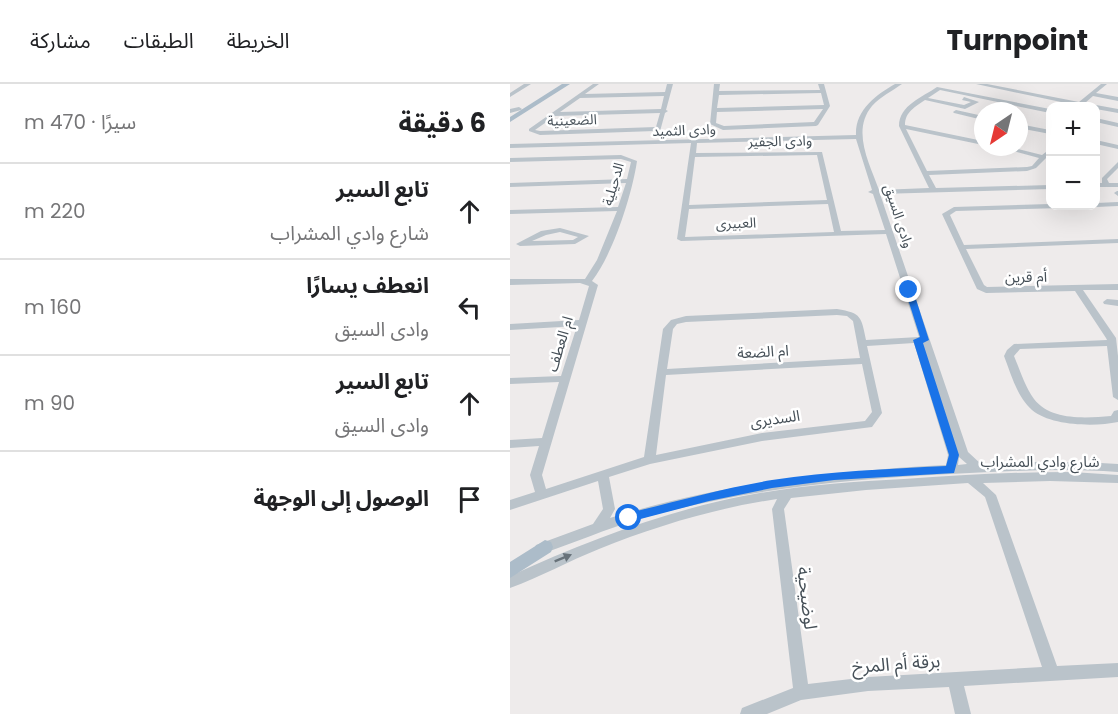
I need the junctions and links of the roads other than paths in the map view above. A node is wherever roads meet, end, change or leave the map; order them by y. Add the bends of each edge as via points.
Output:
1 (528, 84) edge
2 (559, 84) edge
3 (567, 84) edge
4 (596, 84) edge
5 (670, 84) edge
6 (717, 84) edge
7 (897, 84) edge
8 (979, 84) edge
9 (1104, 84) edge
10 (822, 87) edge
11 (931, 92) junction
12 (716, 93) junction
13 (668, 94) junction
14 (1092, 94) junction
15 (510, 95) edge
16 (579, 96) junction
17 (922, 98) junction
18 (1118, 99) edge
19 (1070, 102) edge
20 (1082, 102) edge
21 (915, 103) junction
22 (826, 107) junction
23 (1039, 108) junction
24 (1100, 108) edge
25 (714, 110) junction
26 (1046, 110) edge
27 (1110, 110) junction
28 (665, 111) junction
29 (1118, 111) edge
30 (510, 113) edge
31 (1032, 113) dead end
32 (553, 114) junction
33 (974, 116) edge
34 (1100, 117) edge
35 (510, 120) edge
36 (1100, 121) edge
37 (1118, 124) edge
38 (768, 126) junction
39 (1028, 126) edge
40 (903, 128) junction
41 (659, 129) junction
42 (1046, 131) edge
43 (857, 137) junction
44 (769, 140) junction
45 (974, 141) edge
46 (694, 142) junction
47 (654, 143) junction
48 (1100, 143) edge
49 (568, 145) junction
50 (510, 146) edge
51 (1118, 147) edge
52 (1028, 153) edge
53 (1046, 154) edge
54 (694, 155) junction
55 (1043, 157) junction
56 (562, 158) junction
57 (510, 160) edge
58 (1118, 164) edge
59 (925, 173) junction
60 (629, 181) junction
61 (510, 185) edge
62 (1100, 185) edge
63 (1106, 185) junction
64 (1046, 187) edge
65 (1007, 189) junction
66 (1118, 190) edge
67 (934, 191) junction
68 (874, 192) junction
69 (832, 202) junction
70 (1118, 204) edge
71 (1100, 205) edge
72 (1020, 206) junction
73 (1046, 206) edge
74 (685, 207) junction
75 (621, 209) junction
76 (567, 210) junction
77 (510, 212) edge
78 (560, 230) junction
79 (887, 232) junction
80 (838, 233) junction
81 (1118, 241) edge
82 (510, 244) edge
83 (520, 244) junction
84 (961, 247) junction
85 (588, 280) junction
86 (510, 282) edge
87 (1114, 288) edge
88 (1078, 289) junction
89 (1118, 301) edge
90 (1107, 302) dead end
91 (582, 323) junction
92 (510, 327) edge
93 (1107, 328) junction
94 (1118, 330) edge
95 (921, 340) junction
96 (861, 343) junction
97 (1112, 343) junction
98 (1116, 360) edge
99 (866, 361) junction
100 (661, 372) junction
101 (566, 379) junction
102 (510, 381) edge
103 (1118, 397) edge
104 (1118, 414) edge
105 (547, 442) junction
106 (510, 444) edge
107 (649, 460) junction
108 (1118, 468) edge
109 (951, 470) junction
110 (974, 473) junction
111 (603, 474) junction
112 (999, 477) junction
113 (1118, 478) edge
114 (787, 493) junction
115 (541, 494) junction
116 (990, 495) junction
117 (764, 497) junction
118 (510, 505) edge
119 (609, 508) junction
120 (778, 509) junction
121 (629, 518) junction
122 (598, 527) junction
123 (545, 547) junction
124 (510, 562) edge
125 (510, 571) edge
126 (510, 582) edge
127 (1118, 670) edge
128 (1052, 674) junction
129 (955, 679) junction
130 (801, 692) junction
131 (747, 714) edge
132 (963, 714) edge

1 - 15 street
2 - 30 main road
3 - 35 main road
4 - 16 street, الضعينية
5 - 13 street
6 - 12 street
7 - 43 street via 866,110
8 - 19 street
9 - 14 street
10 - 12 street
10 - 22 street
11 - 17 street
11 - 17 street via 976,102 965,107
11 - 23 street via 941,88
12 - 25 street
13 - 16 street
13 - 28 street
14 - 18 street
14 - 20 street
16 - 32 street, الضعينية
17 - 21 street
21 - 33 street
21 - 40 street via 902,120
22 - 25 street
22 - 38 street via 816,124
23 - 26 street
23 - 31 street
24 - 27 street
25 - 38 street via 713,124 717,127
27 - 29 street
27 - 34 street
28 - 32 street
28 - 41 street
32 - 41 street, الضعينية via 531,130 540,133
36 - 37 street
38 - 44 street
39 - 42 street
40 - 45 street
40 - 59 street
41 - 47 street
43 - 44 street, وادى الثميد
43 - 68 street, وادى السيق
44 - 46 street, وادى الثميد
46 - 47 street, وادى الثميد
46 - 54 street, العبيرى
47 - 49 street, وادى الثميد
48 - 51 street
49 - 50 street, وادى الثميد
49 - 56 street
52 - 55 street
53 - 55 street
54 - 69 street, وادى الجفير via 820,153
54 - 74 street, العبيرى
55 - 59 street via 1034,167 1027,168
56 - 57 street, الدحيلية
56 - 60 street, الدحيلية via 629,158 635,162
58 - 63 street via 1104,179
59 - 67 street
60 - 61 street
60 - 75 street, الدحيلية
62 - 63 street
63 - 66 street
64 - 65 street
65 - 67 street
65 - 72 street
67 - 68 street
68 - 79 street, وادى السيق
69 - 74 street
69 - 80 street, وادى الجفير
70 - 71 street
72 - 73 street, أم قرين
72 - 84 street, أم قرين via 948,211
74 - 80 street, العبيرى via 681,239
75 - 76 street
75 - 85 street, الدحيلية via 597,272
76 - 77 street
76 - 78 street
78 - 83 street
78 - 83 street via 585,236 575,242
79 - 80 street, العبيرى
79 - 95 street, وادى السيق
81 - 84 street
82 - 83 street
84 - 88 street, أم قرين via 980,287 986,290
85 - 86 street
85 - 91 street, ام العطف via 594,286
87 - 88 street, أم قرين
87 - 89 street
88 - 93 street
89 - 90 street
91 - 92 street
91 - 101 street, ام العطف
93 - 94 street
93 - 97 street
95 - 96 street
95 - 109 street, وادى السيق via 954,455
95 - 110 street, وادى السيق via 964,457
96 - 99 street, السديرى
96 - 100 street, السديرى via 857,320 844,312 677,321 668,328
97 - 98 street
97 - 104 street via 1017,346 1009,356 1029,402 1038,410 1052,416 1095,421 1114,419
98 - 103 street
99 - 100 street, ام الضعة
99 - 107 street, السديرى via 877,413 868,424 762,437
100 - 107 street
101 - 102 street
101 - 105 street, ام العطف
105 - 106 street
105 - 115 street, ام العطف via 536,475
107 - 111 street, السديرى
108 - 110 street, شارع وادي المشراب via 1057,465
109 - 110 street, شارع وادي المشراب
109 - 121 street, شارع وادي المشراب via 834,476 772,484
110 - 112 street, شارع وادي المشراب
110 - 114 street, شارع وادي المشراب
110 - 116 street
111 - 115 street, السديرى
111 - 119 street
112 - 113 street, شارع وادي المشراب
112 - 116 street
114 - 117 street, شارع وادي المشراب
114 - 120 street
115 - 118 street, السديرى
116 - 128 street
117 - 120 street
126 -> 117 street, شارع وادي المشراب via 645,528
119 - 121 street
119 - 122 street
120 - 130 street, لوضيحية
121 - 122 street, شارع وادي المشراب
122 - 123 street, شارع وادي المشراب
123 - 124 street, شارع وادي المشراب
123 - 125 main road
127 - 128 street, برقة أم المرخ
128 - 129 street, برقة أم المرخ
129 - 130 street, برقة أم المرخ
129 - 132 street
130 - 131 street, برقة أم المرخ

